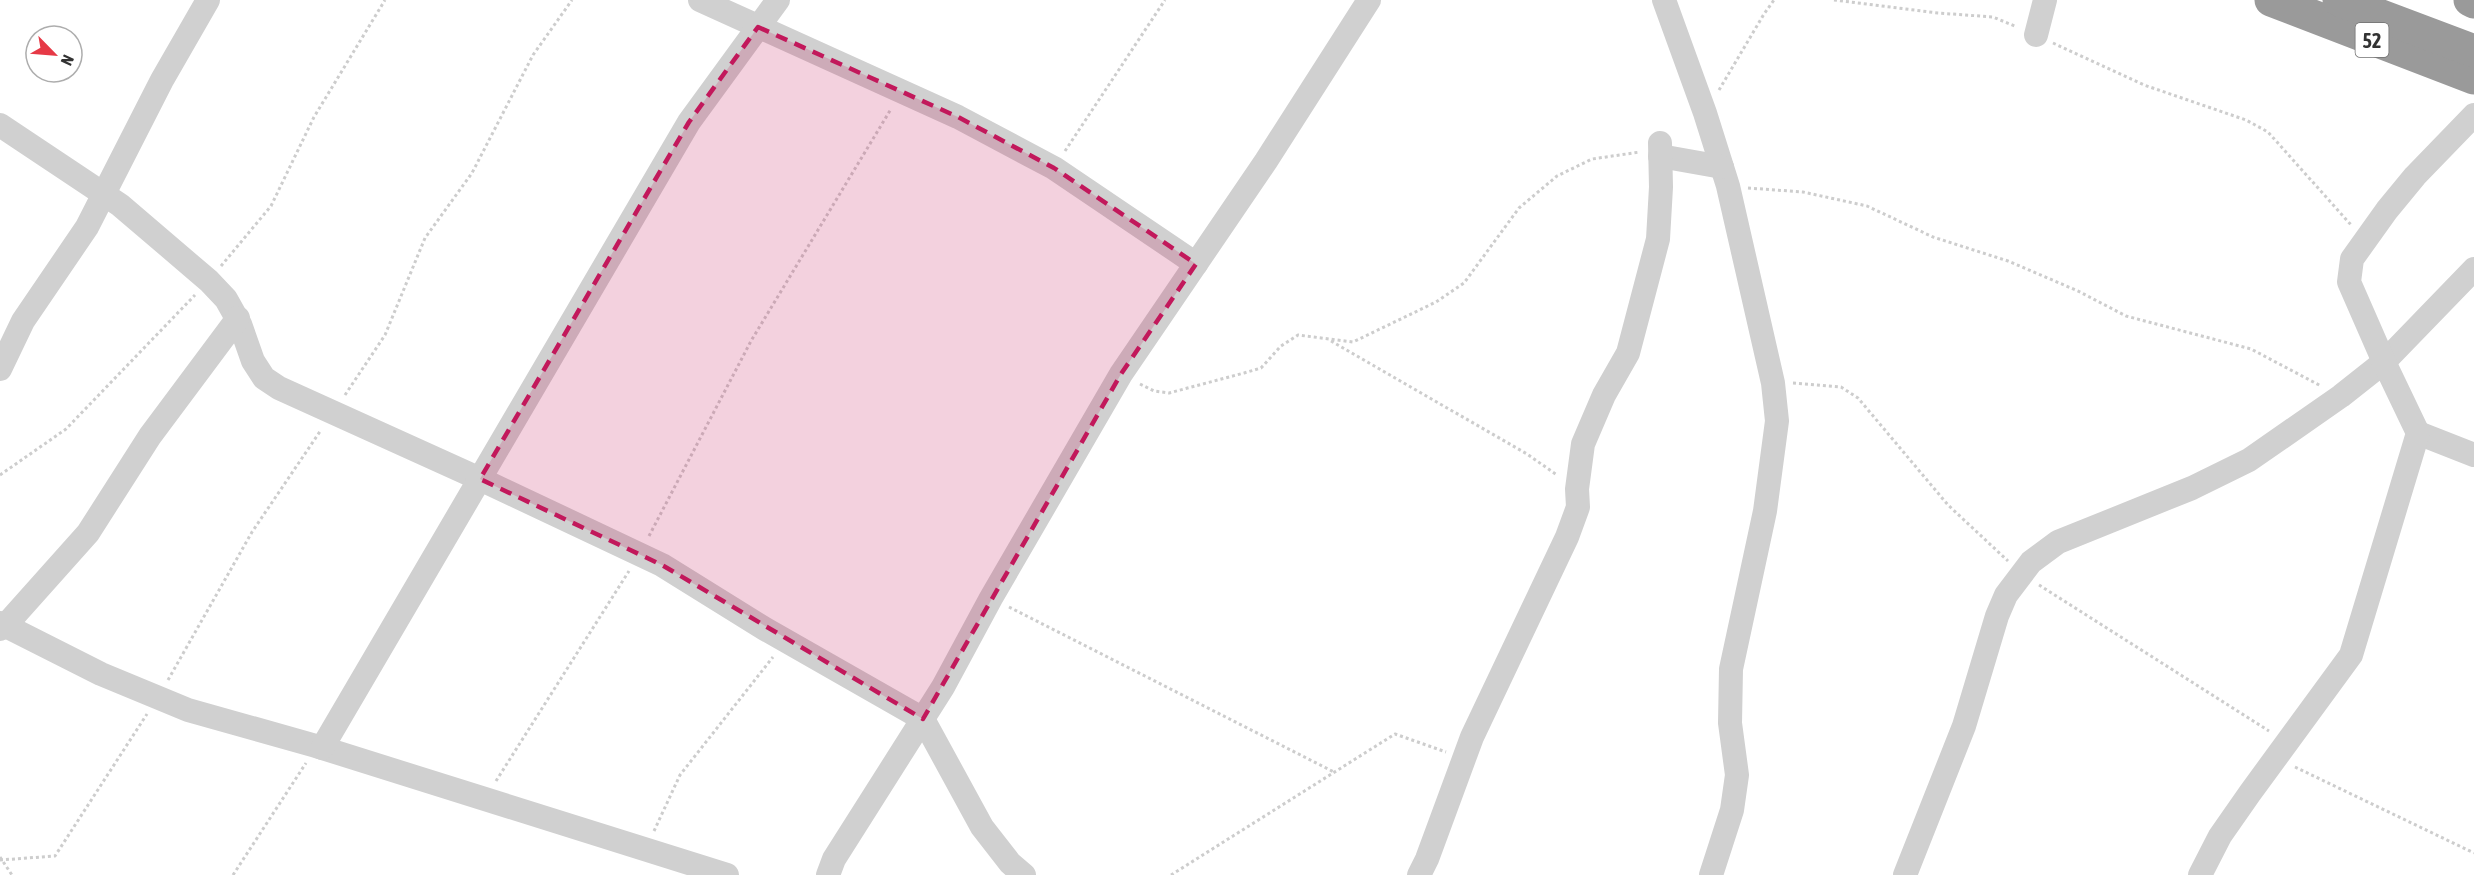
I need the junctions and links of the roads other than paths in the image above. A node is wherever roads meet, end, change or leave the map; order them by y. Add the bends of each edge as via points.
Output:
1 (208, 0) edge
2 (700, 0) edge
3 (778, 0) edge
4 (1369, 0) edge
5 (1664, 0) edge
6 (2045, 0) edge
7 (2271, 0) edge
8 (2300, 0) edge
9 (2339, 0) edge
10 (758, 27) junction
11 (2036, 36) road end
12 (2474, 51) edge
13 (2474, 66) edge
14 (2474, 78) edge
15 (2474, 115) edge
16 (0, 126) edge
17 (1725, 177) junction
18 (104, 196) junction
19 (1196, 264) junction
20 (2474, 269) edge
21 (238, 318) junction
22 (2384, 363) junction
23 (0, 369) edge
24 (2418, 433) junction
25 (2474, 455) edge
26 (480, 479) junction
27 (2, 626) edge
28 (923, 719) junction
29 (319, 747) junction
30 (1018, 873) edge
31 (727, 875) edge
32 (828, 875) edge
33 (1419, 875) edge
34 (1711, 875) edge
35 (1905, 875) edge
36 (2200, 875) edge

1 - 18 street via 162,80
2 - 10 street
3 - 10 street
4 - 19 street
5 - 17 street
6 - 11 street
7 - 14 highway, 52
8 - 13 highway
9 - 12 highway
10 - 19 street via 958,117 1054,168
10 - 26 street via 688,122
15 - 22 street via 2415,176 2352,259 2349,282
16 - 18 street
17 - 33 street via 1660,149 1658,239 1628,353 1583,444 1578,507 1472,737
17 - 34 street via 1773,383 1777,421 1765,511 1731,669 1730,723 1737,775 1732,810
18 - 21 street via 120,205 209,281
18 - 23 street via 22,321
19 - 28 street via 1121,374
20 - 22 street
21 - 26 street via 253,361 264,378 279,388
21 - 27 street via 150,436 88,533
22 - 24 street
22 - 35 street via 2249,460 2192,488 2058,542 2031,562 2001,605 1964,726
24 - 25 street
24 - 36 street via 2351,655 2274,757 2220,836
26 - 28 street via 662,565
26 - 29 street
27 - 29 street via 188,710
28 - 30 street via 982,827
28 - 32 street via 834,859
29 - 31 street

